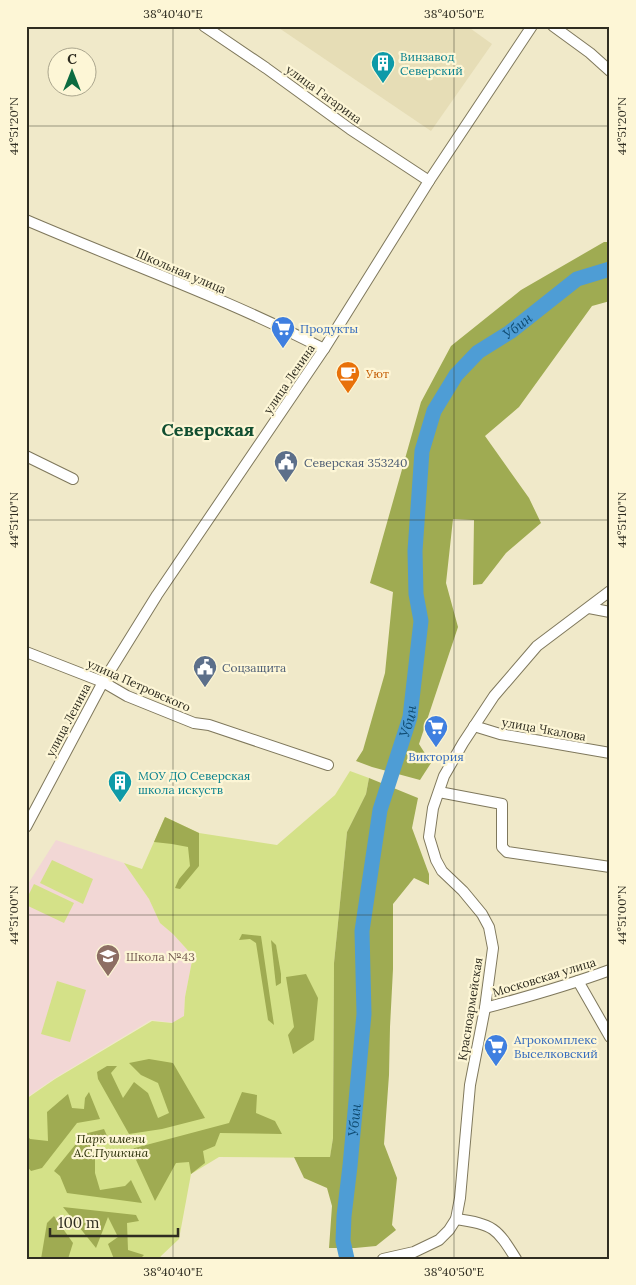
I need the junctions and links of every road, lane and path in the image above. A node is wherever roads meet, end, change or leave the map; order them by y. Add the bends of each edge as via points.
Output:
1 (204, 26) edge
2 (532, 26) edge
3 (554, 26) edge
4 (610, 71) edge
5 (430, 181) junction
6 (26, 220) edge
7 (324, 349) junction
8 (26, 456) edge
9 (73, 479) dead end
10 (610, 591) edge
11 (588, 608) junction
12 (610, 612) edge
13 (26, 652) edge
14 (103, 682) junction
15 (474, 726) junction
16 (610, 753) edge
17 (328, 765) dead end
18 (439, 792) junction
19 (26, 826) edge
20 (610, 867) edge
21 (610, 970) edge
22 (578, 981) junction
23 (485, 1008) junction
24 (610, 1037) edge
25 (456, 1219) junction
26 (383, 1259) edge
27 (516, 1259) edge

1 - 5 street, улица Гагарина
2 - 5 street, улица Ленина
3 - 4 street
5 - 7 street, улица Ленина
6 - 7 street, Школьная улица via 182,284
7 - 14 street, улица Ленина via 157,595
8 - 9 street
10 - 11 street, Красноармейская
11 - 12 street
11 - 15 street, Красноармейская via 537,646 494,696
13 - 14 street, улица Петровского
14 - 17 street, улица Петровского via 127,696 194,723
14 - 19 street, улица Ленина
15 - 16 street, улица Чкалова via 500,734
15 - 18 street, Красноармейская via 444,776
18 - 20 street via 502,804 502,847 507,852
18 - 23 street, Красноармейская via 429,838 436,860 482,914 489,927 493,948
21 - 22 street, Московская улица
22 - 23 street, Московская улица
22 - 24 street
23 - 25 street, Красноармейская via 470,1085
25 - 26 street via 439,1240 414,1252
25 - 27 street via 482,1223 494,1230

